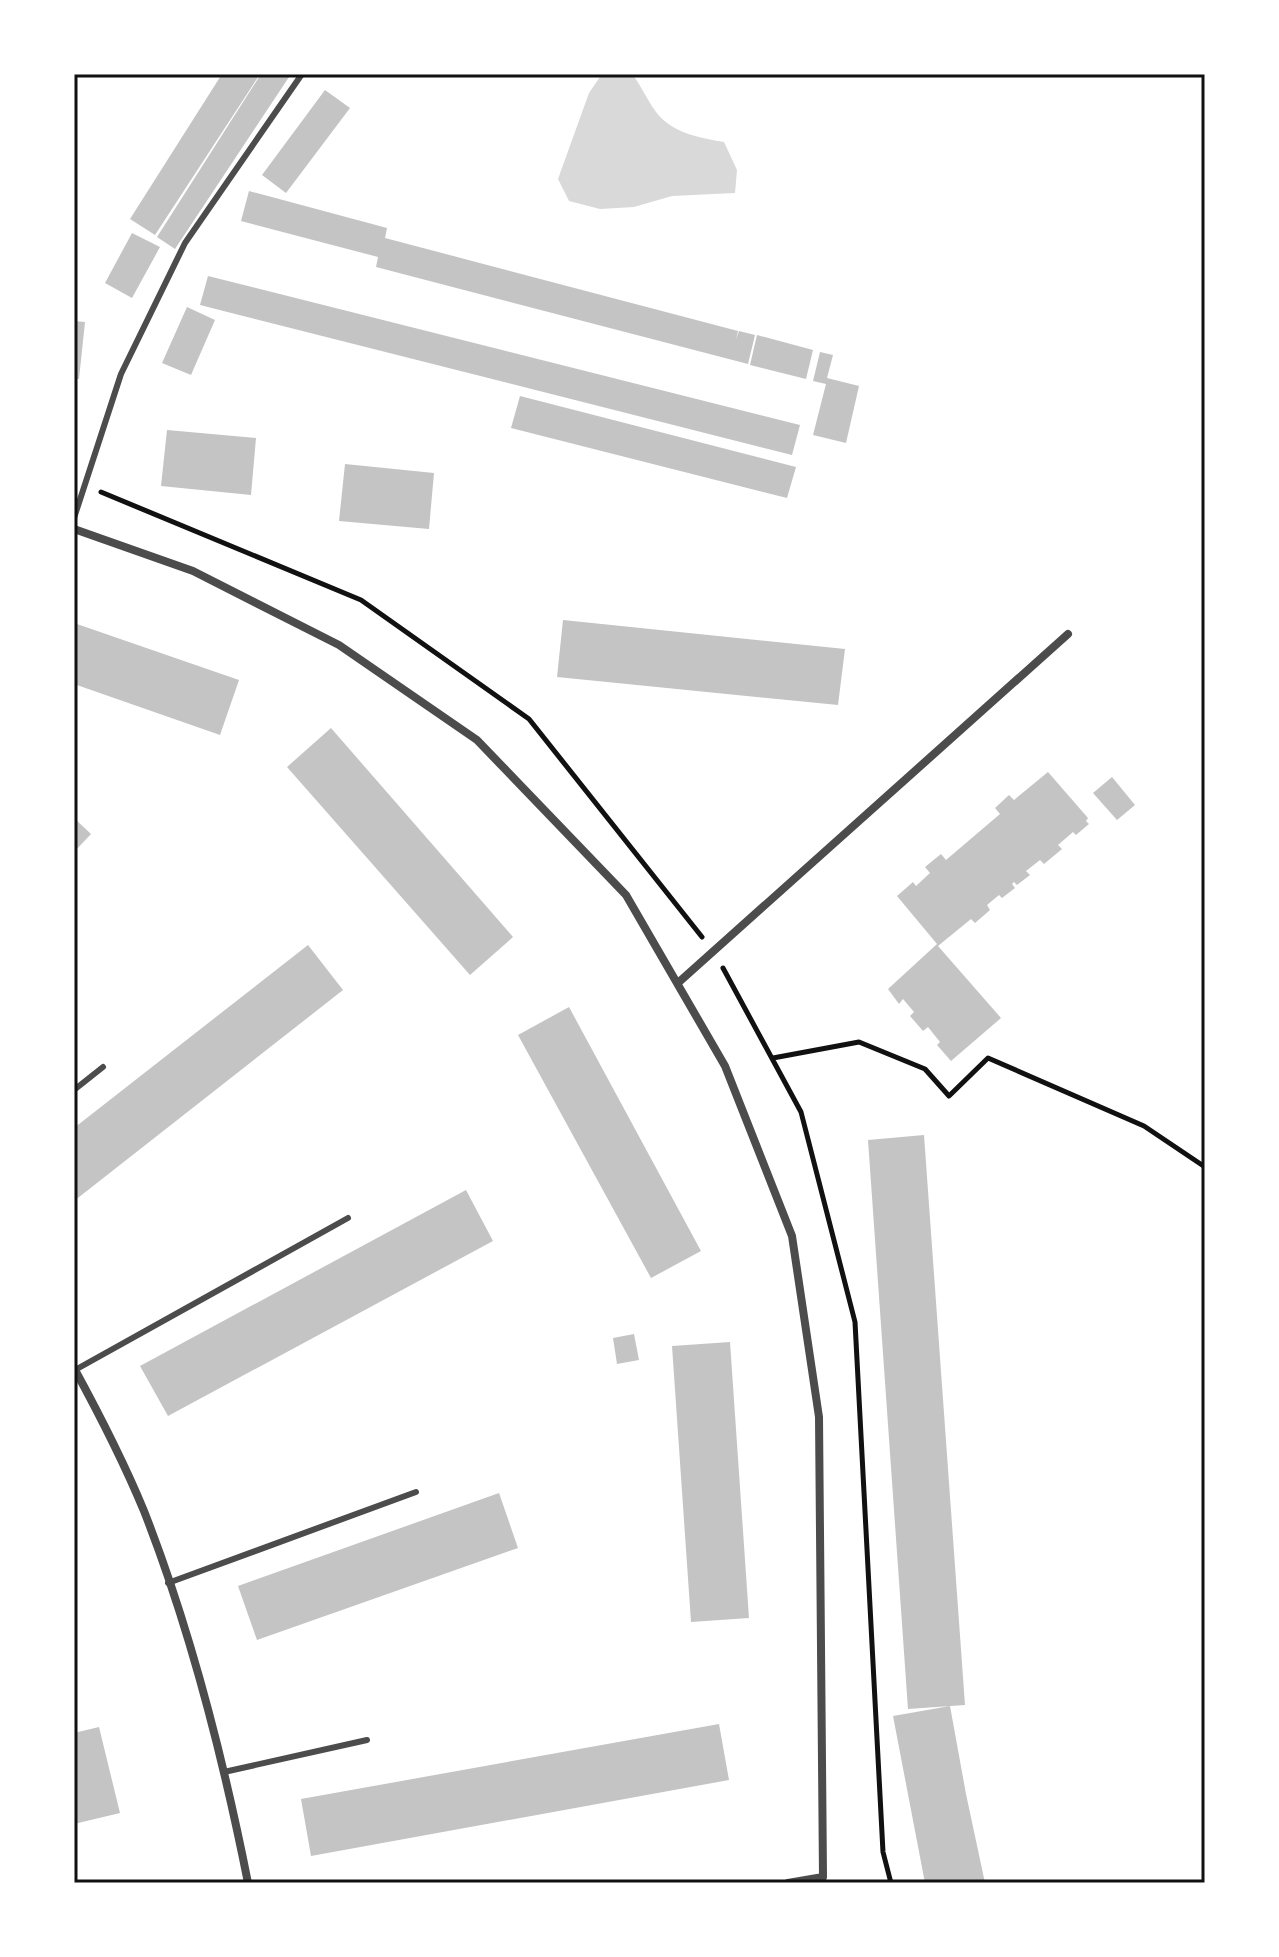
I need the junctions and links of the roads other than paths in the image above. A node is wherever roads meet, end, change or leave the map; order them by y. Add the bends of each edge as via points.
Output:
1 (302, 74) edge
2 (74, 518) edge
3 (74, 529) edge
4 (1068, 634) dead end
5 (679, 982) junction
6 (103, 1067) dead end
7 (74, 1090) edge
8 (348, 1218) dead end
9 (75, 1369) edge
10 (416, 1492) dead end
11 (168, 1583) junction
12 (367, 1740) dead end
13 (224, 1772) junction
14 (824, 1880) edge
15 (248, 1883) edge
16 (788, 1883) edge

1 - 2 lane via 185,243 121,374
3 - 5 street via 193,571 339,645 477,740 626,895
4 - 5 street
5 - 14 street via 725,1066 792,1236 819,1417
6 - 7 lane
8 - 9 lane
9 - 11 street via 143,1510
10 - 11 lane
11 - 13 street via 197,1666
12 - 13 lane
13 - 15 street
14 - 16 street

